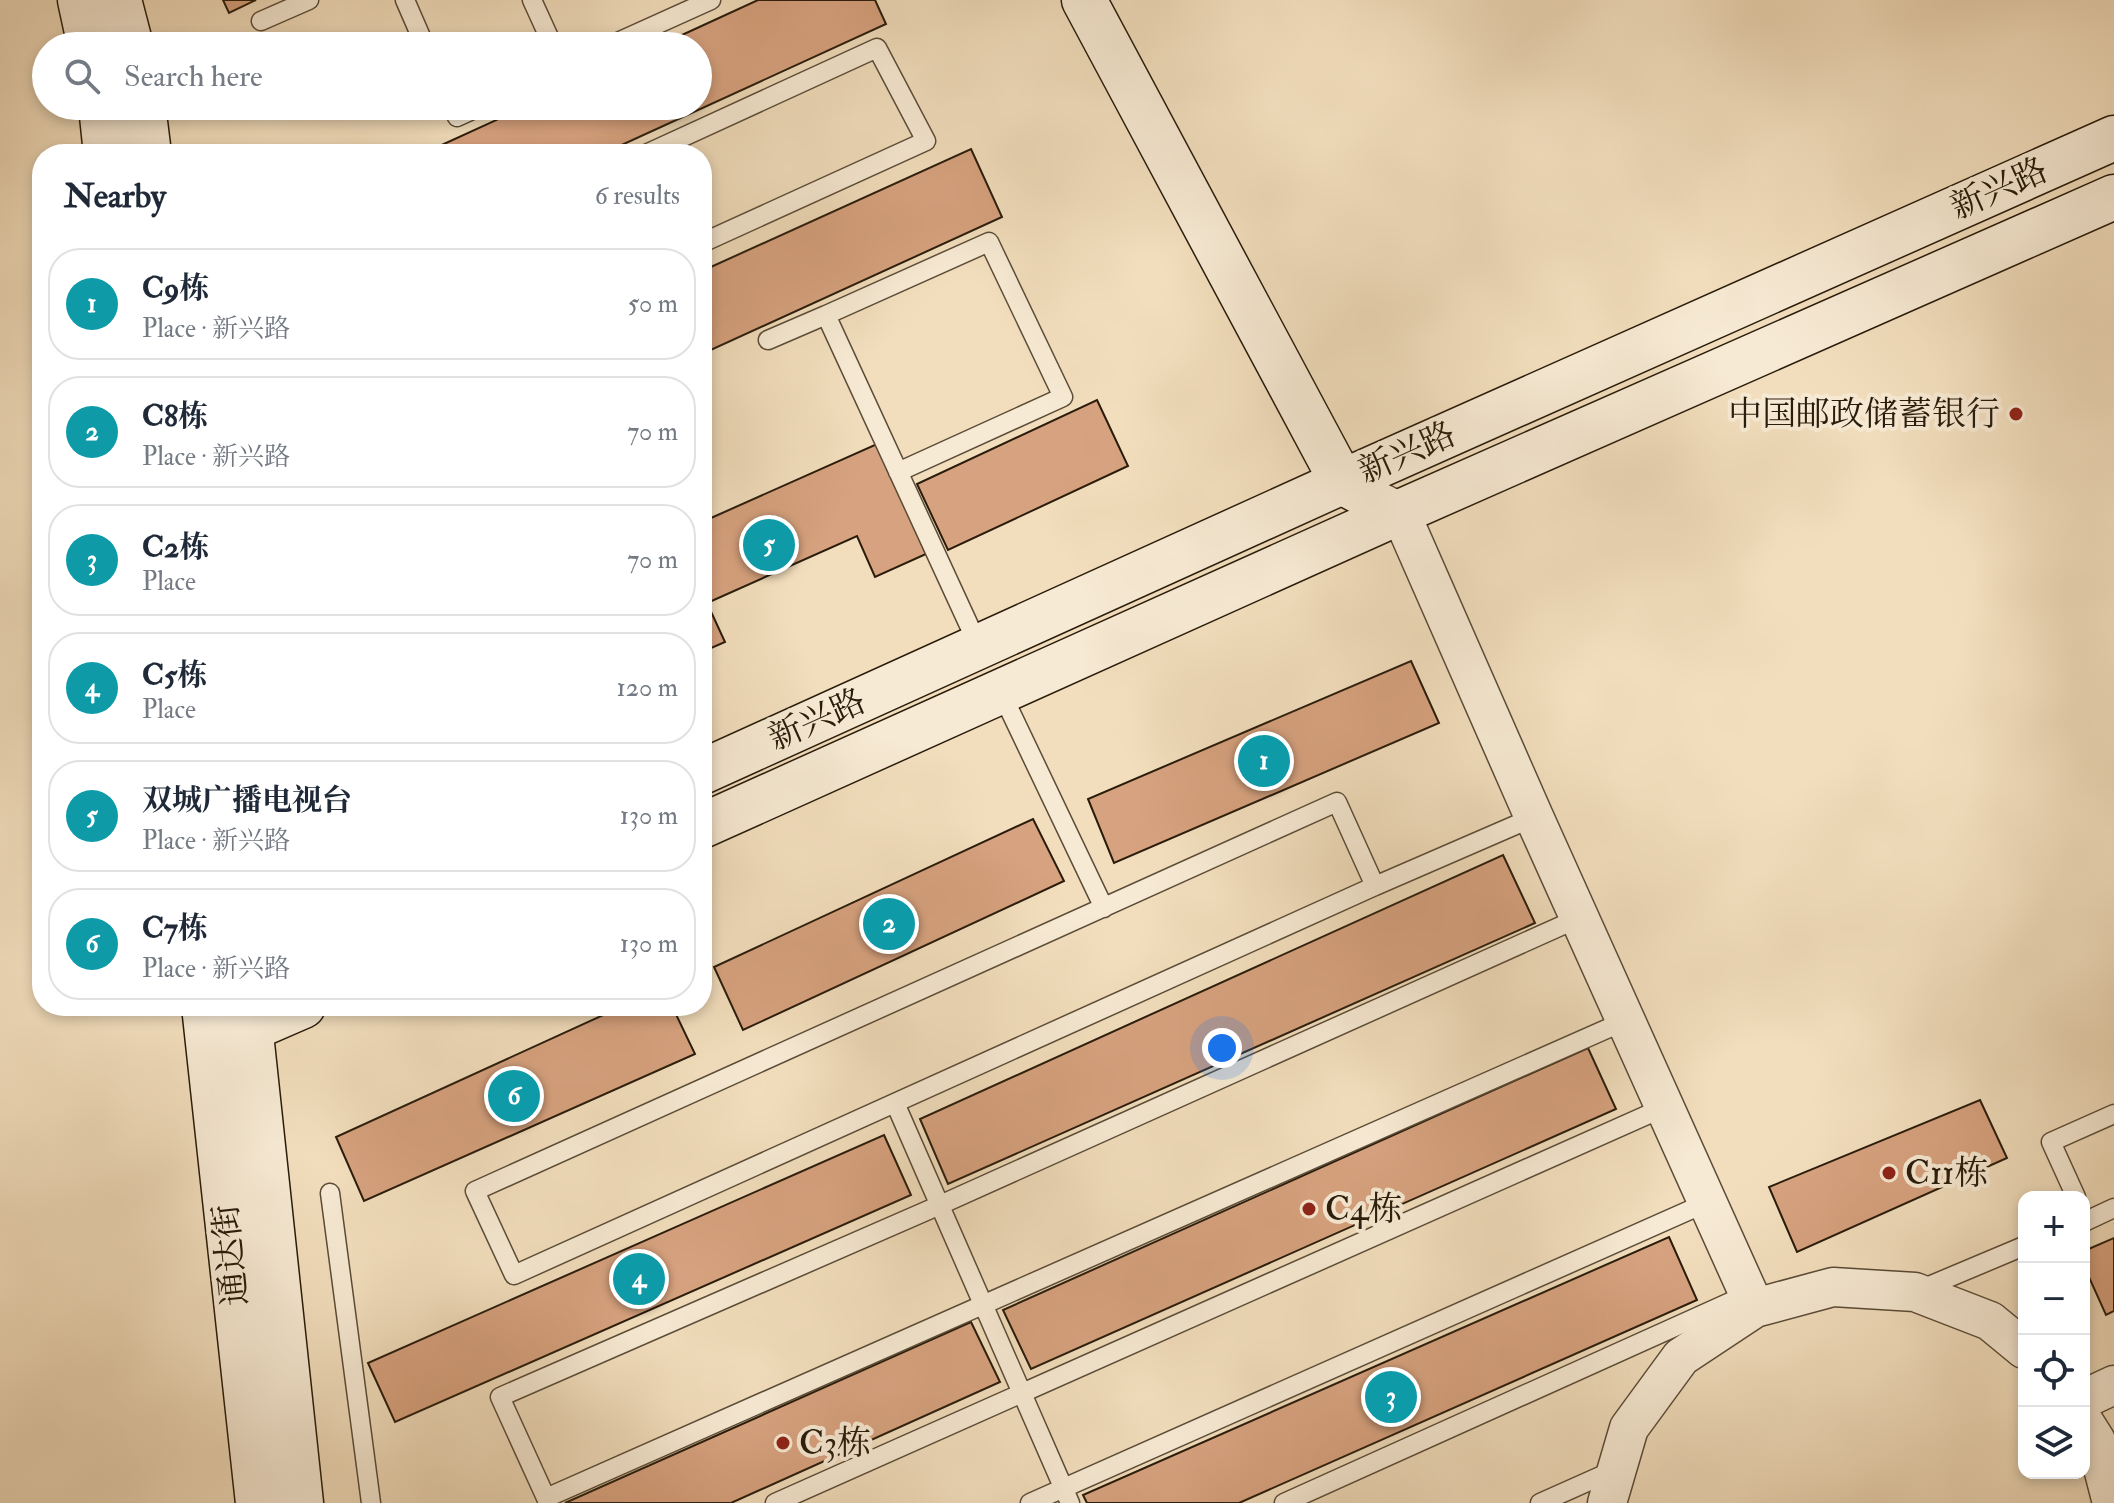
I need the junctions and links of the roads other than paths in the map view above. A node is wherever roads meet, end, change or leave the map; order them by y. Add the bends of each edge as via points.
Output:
1 (80, 0) edge
2 (119, 0) edge
3 (309, 0) edge
4 (405, 0) edge
5 (532, 0) edge
6 (711, 0) edge
7 (1084, 0) edge
8 (261, 21) dead end
9 (87, 32) edge
10 (127, 32) edge
11 (419, 32) edge
12 (547, 32) edge
13 (640, 32) edge
14 (102, 120) edge
15 (145, 120) edge
16 (2114, 138) edge
17 (105, 144) edge
18 (148, 144) edge
19 (674, 144) edge
20 (2114, 197) edge
21 (712, 234) edge
22 (826, 315) junction
23 (768, 340) dead end
24 (898, 472) junction
25 (1370, 497) junction
26 (979, 647) junction
27 (1001, 692) junction
28 (712, 767) edge
29 (1534, 817) junction
30 (712, 822) edge
31 (1375, 886) junction
32 (1104, 908) junction
33 (1581, 917) junction
34 (250, 1017) edge
35 (1627, 1020) junction
36 (206, 1027) edge
37 (895, 1103) junction
38 (1665, 1107) junction
39 (2114, 1114) edge
40 (2073, 1191) edge
41 (330, 1193) dead end
42 (1708, 1202) junction
43 (940, 1205) junction
44 (2114, 1208) edge
45 (2090, 1218) edge
46 (2018, 1249) edge
47 (1915, 1292) junction
48 (1752, 1301) junction
49 (983, 1304) junction
50 (2018, 1344) edge
51 (2114, 1385) edge
52 (1022, 1393) junction
53 (2090, 1396) edge
54 (2090, 1432) edge
55 (1612, 1486) edge
56 (1067, 1496) edge
57 (540, 1500) edge
58 (258, 1503) edge
59 (301, 1503) edge
60 (371, 1503) edge
61 (775, 1503) edge
62 (1030, 1503) edge
63 (1284, 1503) edge
64 (1540, 1503) edge
65 (2112, 1503) edge

1 - 9 main road
2 - 10 main road
3 - 8 lane
4 - 11 lane
5 - 12 lane
6 - 13 lane
7 - 25 main road
14 - 17 main road
15 - 18 main road
16 - 25 main road, 新兴路
19 - 21 lane via 877,48 926,141
20 - 25 main road, 新兴路
22 - 23 lane
22 - 24 lane
22 - 24 lane via 989,242 1063,397
24 - 26 lane
25 - 26 main road, 新兴路
25 - 27 main road, 新兴路
25 - 29 street
26 - 28 main road, 新兴路
27 - 30 main road, 新兴路
27 - 32 lane
29 - 31 lane
29 - 33 street
31 - 32 lane via 1337,802
31 - 37 lane
32 - 37 lane via 475,1191 514,1275
33 - 35 street
33 - 43 lane
34 - 36 main road
34 - 59 main road, 通达街
35 - 38 street
35 - 49 lane
36 - 58 main road, 通达街
37 - 43 lane
38 - 42 street
38 - 52 lane
39 - 40 lane via 2051,1142
41 - 60 lane
42 - 48 street
42 - 56 lane
43 - 49 lane
43 - 57 lane via 500,1397
44 - 45 lane
46 - 47 lane
47 - 48 street via 1833,1287
47 - 50 street via 1990,1321
48 - 55 street via 1681,1357 1629,1428
48 - 63 lane
49 - 52 lane
49 - 57 lane
51 - 53 street
52 - 56 lane
52 - 61 lane
54 - 65 street
55 - 64 lane
56 - 62 lane

